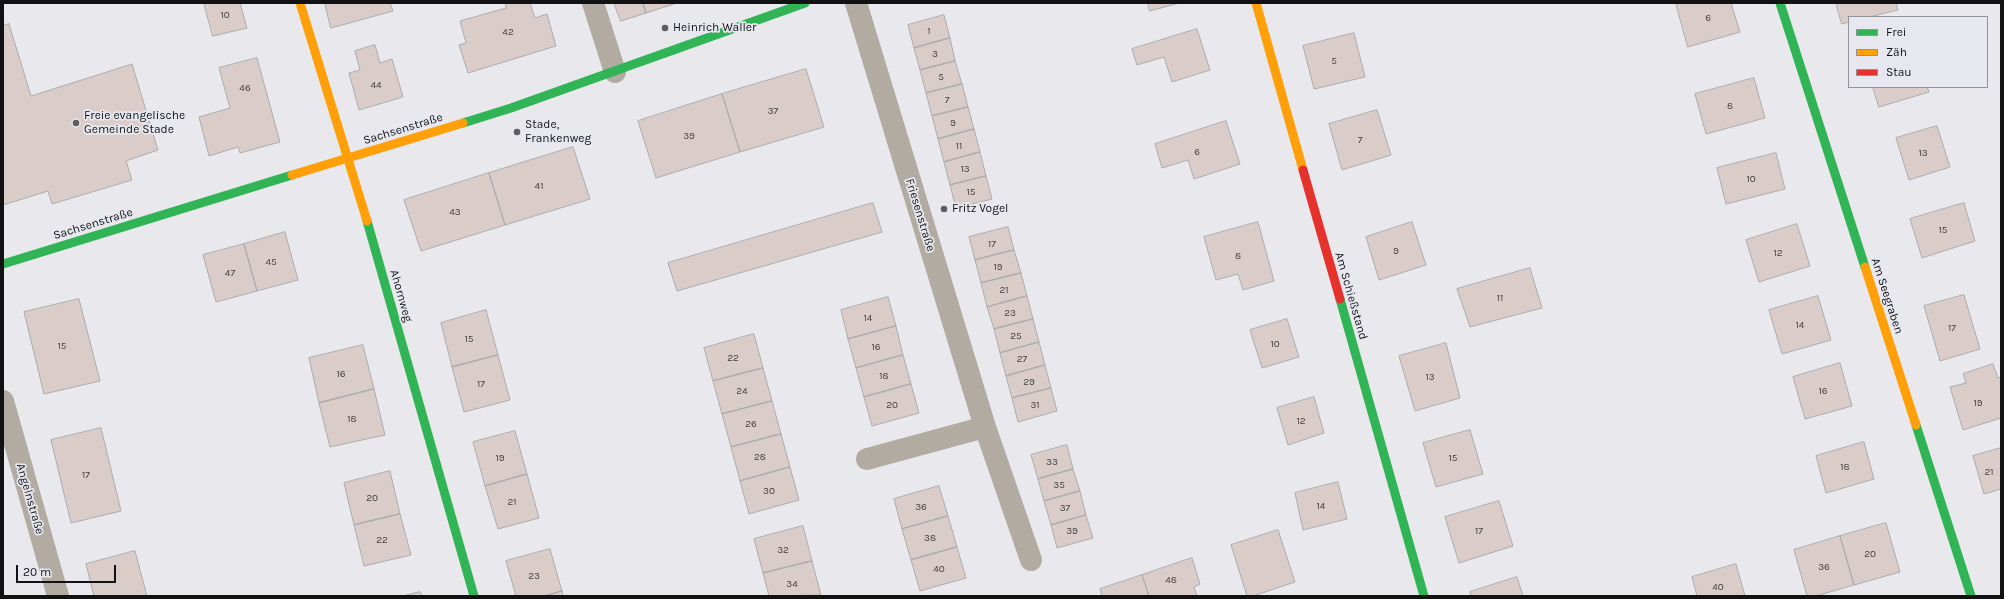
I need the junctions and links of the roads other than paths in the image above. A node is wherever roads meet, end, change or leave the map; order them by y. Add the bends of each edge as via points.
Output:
1 (300, 3) edge
2 (592, 3) edge
3 (805, 3) edge
4 (856, 3) edge
5 (1256, 3) edge
6 (1780, 3) edge
7 (615, 72) junction
8 (349, 158) junction
9 (3, 264) edge
10 (3, 401) edge
11 (985, 427) junction
12 (867, 459) dead end
13 (1031, 560) dead end
14 (58, 596) edge
15 (474, 596) edge
16 (1424, 596) edge
17 (1971, 596) edge

1 - 8 street, Ahornweg
2 - 7 street
3 - 7 street, Sachsenstraße
4 - 11 street, Friesenstraße
5 - 16 street, Am Schießstand
6 - 17 street, Am Seegraben
7 - 8 street, Sachsenstraße via 511,108
8 - 9 street, Sachsenstraße
8 - 15 street, Ahornweg
10 - 14 street, Angelnstraße
11 - 12 street
11 - 13 street, Friesenstraße

